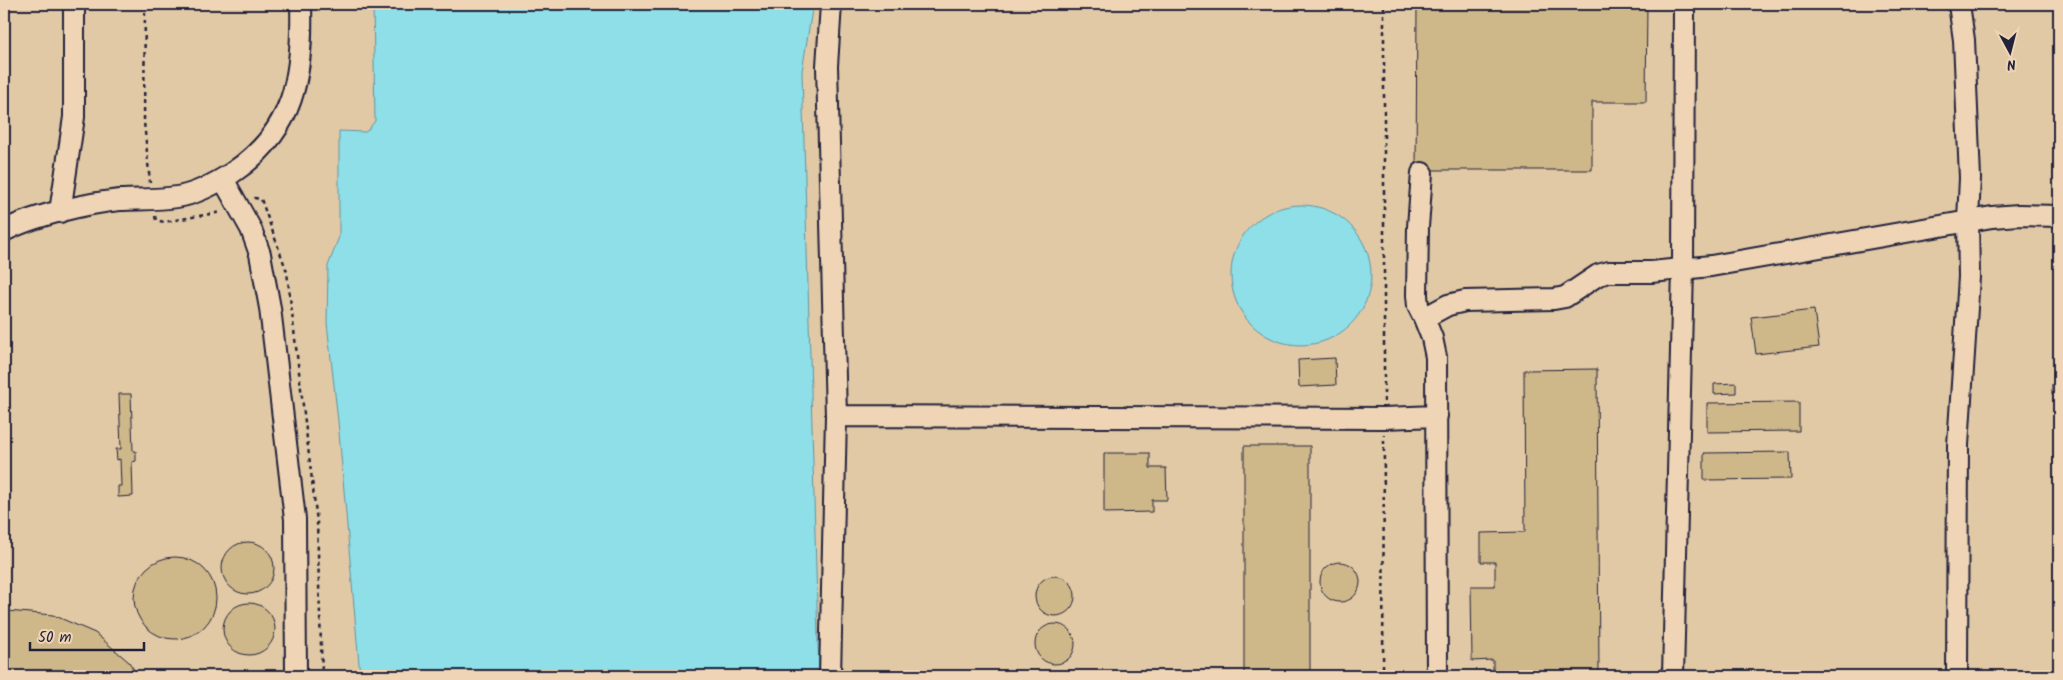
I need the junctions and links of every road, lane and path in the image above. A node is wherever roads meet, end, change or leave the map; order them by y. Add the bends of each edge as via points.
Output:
1 (74, 4) edge
2 (145, 4) edge
3 (301, 4) edge
4 (831, 4) edge
5 (1384, 4) edge
6 (1684, 4) edge
7 (1958, 4) edge
8 (1422, 172) dead end
9 (224, 178) junction
10 (151, 200) junction
11 (238, 204) junction
12 (60, 212) junction
13 (2059, 216) edge
14 (1968, 220) junction
15 (4, 231) edge
16 (1683, 269) junction
17 (1424, 318) junction
18 (836, 416) junction
19 (1437, 416) junction
20 (1384, 418) junction
21 (296, 676) edge
22 (322, 676) edge
23 (830, 676) edge
24 (1383, 676) edge
25 (1437, 676) edge
26 (1673, 676) edge
27 (1957, 676) edge

1 - 12 street via 74,118
2 - 10 path via 144,122
3 - 9 street via 301,45 296,85 286,116 266,145
4 - 18 street via 827,66
5 - 20 path
6 - 16 street
7 - 14 street via 1964,40 1970,178
8 - 17 street via 1417,295
9 - 10 street via 186,196
9 - 11 street
10 - 11 path via 156,220 164,222 226,211
10 - 12 street via 108,202
11 - 21 street via 260,254 270,308 295,519
11 - 22 path via 250,197 261,199 287,272 317,522
12 - 15 street
13 - 14 street via 2019,215
14 - 16 street
14 - 27 street via 1969,277 1958,444
16 - 17 street via 1609,272 1598,275 1565,297 1465,301 1448,305
16 - 26 street
17 - 19 street via 1436,357
18 - 20 street
18 - 23 street
19 - 20 street
19 - 25 street
20 - 24 path

